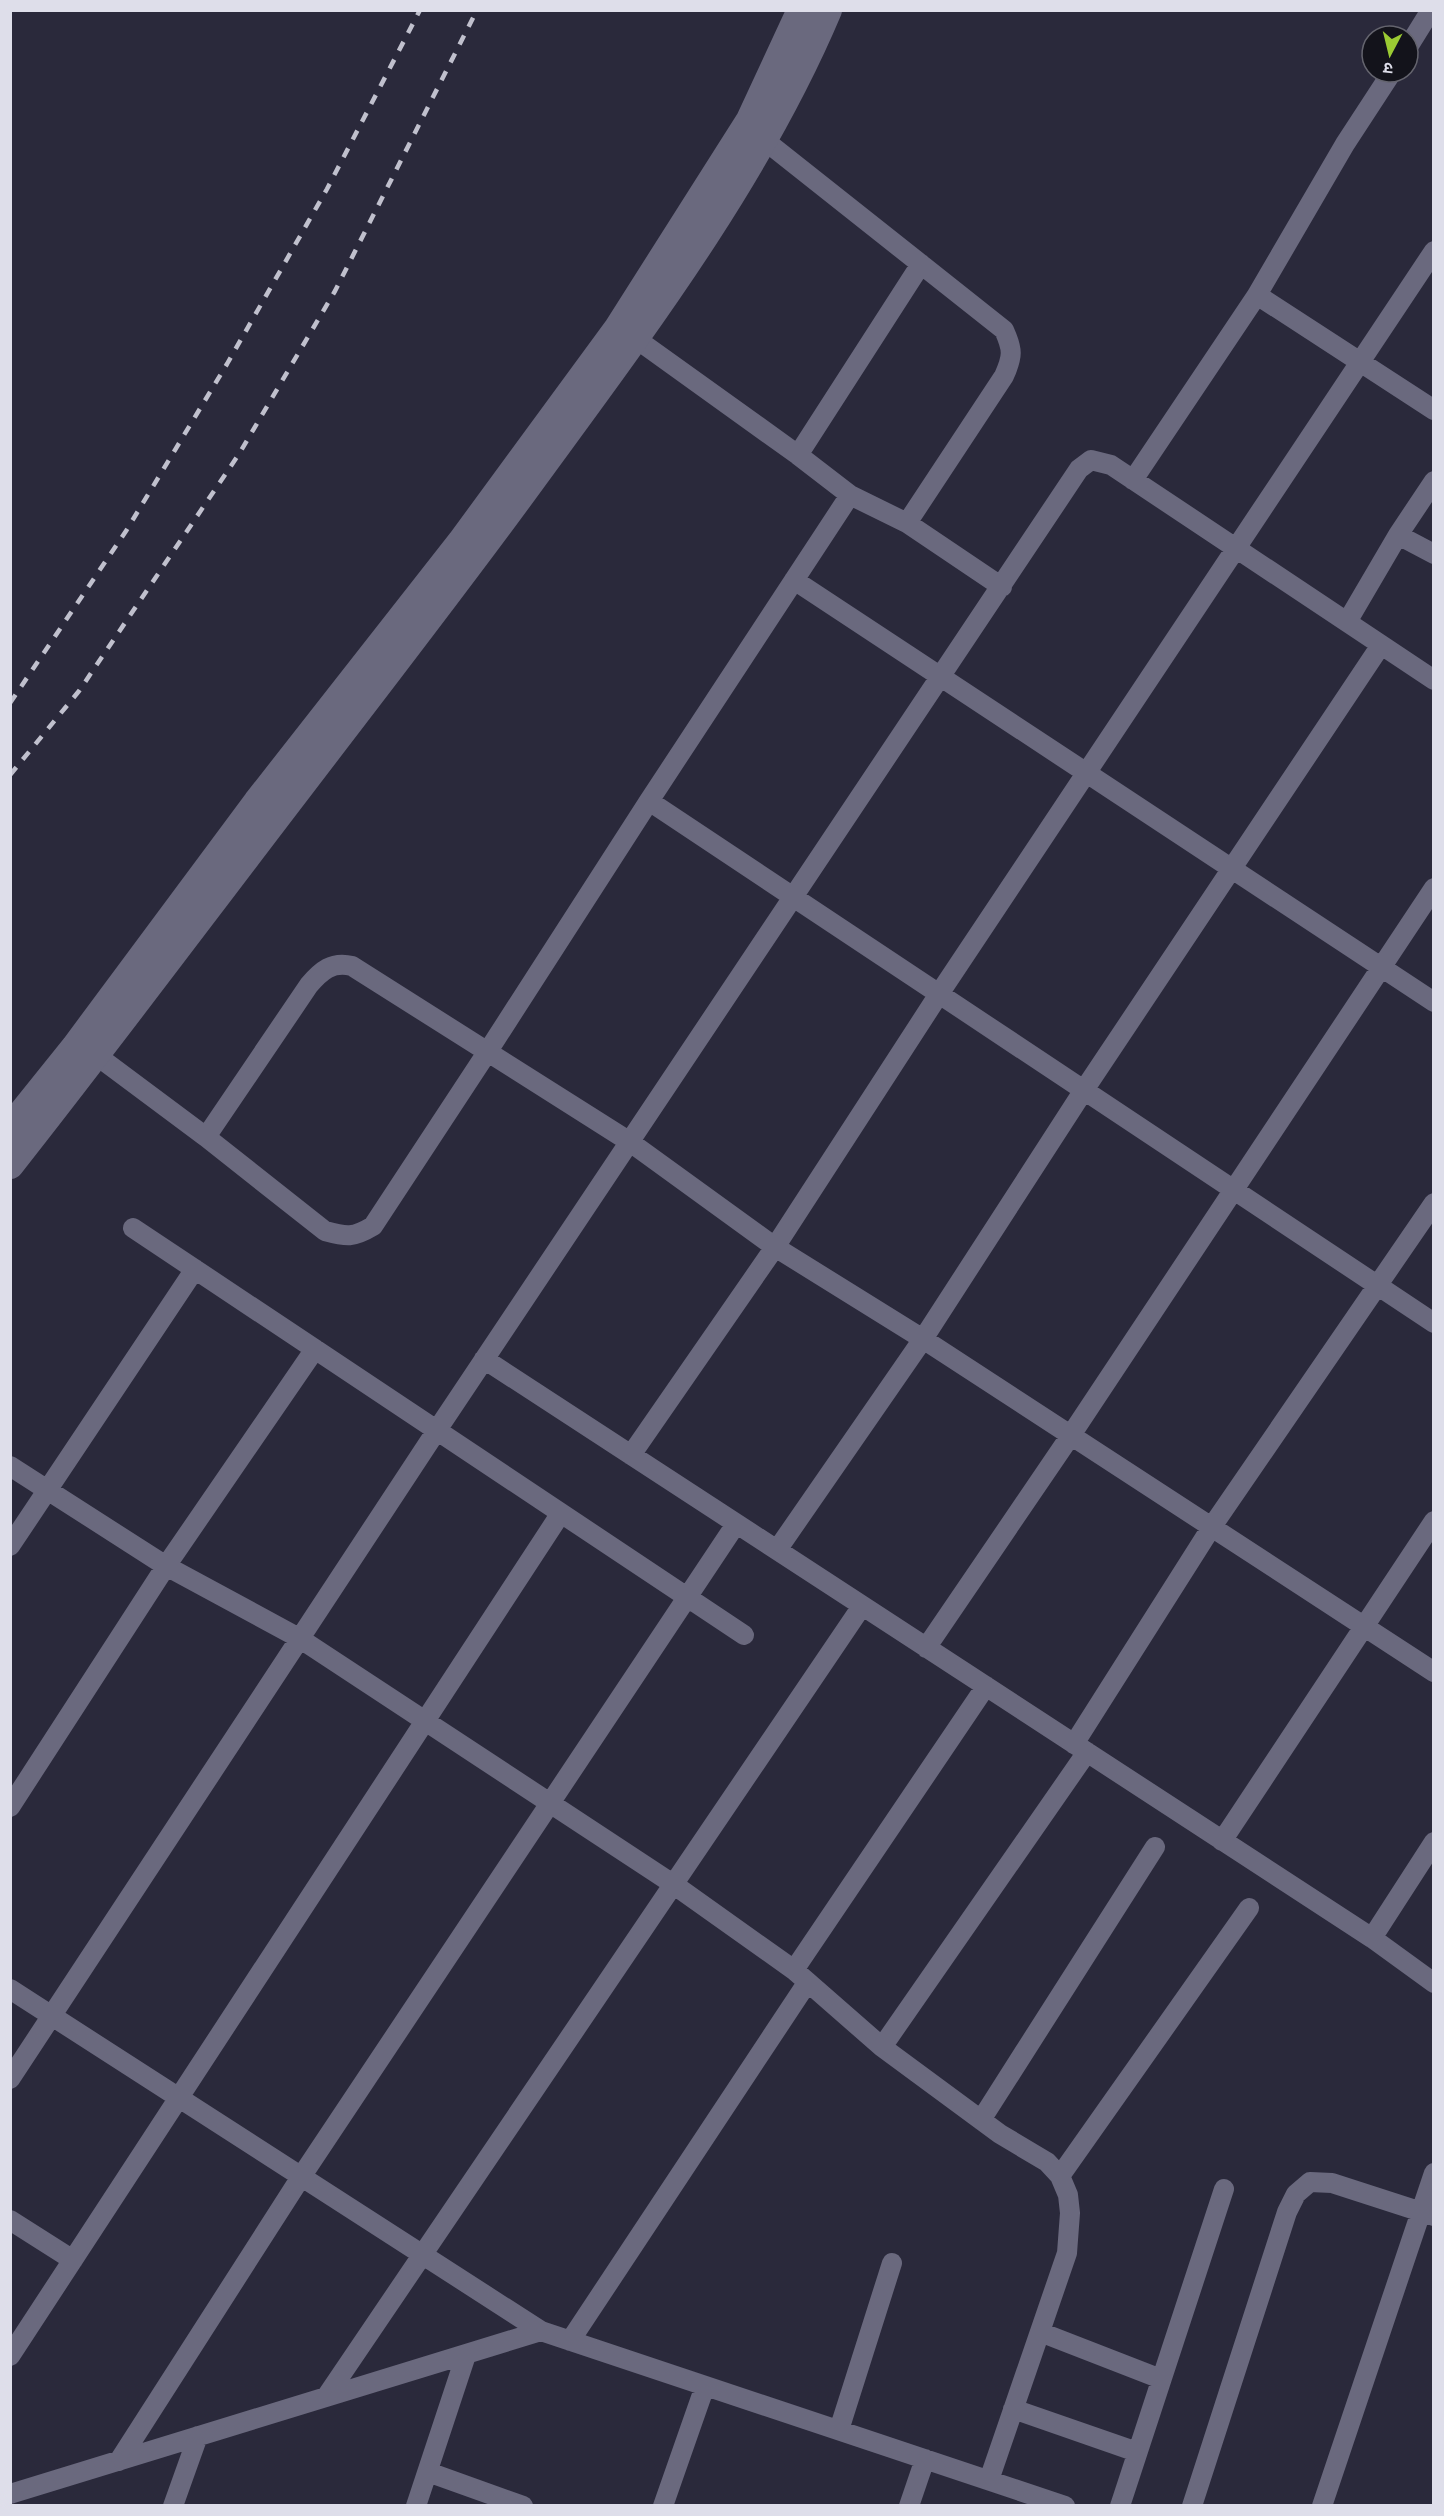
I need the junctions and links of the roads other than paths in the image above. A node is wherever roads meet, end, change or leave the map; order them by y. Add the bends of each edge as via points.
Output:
1 (801, 10) edge
2 (828, 10) edge
3 (1431, 10) edge
4 (1420, 28) edge
5 (1384, 84) edge
6 (763, 139) junction
7 (1434, 251) edge
8 (921, 264) junction
9 (1257, 295) junction
10 (635, 338) junction
11 (1360, 362) junction
12 (1434, 410) edge
13 (798, 455) junction
14 (1133, 480) junction
15 (1434, 481) edge
16 (850, 495) junction
17 (907, 523) junction
18 (1398, 535) junction
19 (1236, 548) junction
20 (1434, 554) edge
21 (794, 580) junction
22 (1002, 587) junction
23 (1347, 622) junction
24 (1381, 645) junction
25 (941, 676) junction
26 (1434, 680) edge
27 (1087, 773) junction
28 (649, 801) junction
29 (1232, 868) junction
30 (1434, 888) edge
31 (794, 897) junction
32 (1380, 966) junction
33 (939, 994) junction
34 (1434, 1002) edge
35 (488, 1051) junction
36 (96, 1055) junction
37 (1084, 1090) junction
38 (10, 1128) edge
39 (206, 1137) junction
40 (630, 1142) junction
41 (10, 1165) edge
42 (1232, 1189) junction
43 (1434, 1203) edge
44 (133, 1228) dead end
45 (775, 1246) junction
46 (195, 1269) junction
47 (1378, 1286) junction
48 (1434, 1323) edge
49 (923, 1339) junction
50 (315, 1349) junction
51 (484, 1359) junction
52 (436, 1430) junction
53 (1071, 1435) junction
54 (631, 1455) junction
55 (10, 1466) edge
56 (48, 1489) junction
57 (561, 1513) junction
58 (1434, 1521) edge
59 (736, 1524) junction
60 (1211, 1528) junction
61 (10, 1546) edge
62 (777, 1550) junction
63 (166, 1566) junction
64 (687, 1597) junction
65 (862, 1606) junction
66 (1364, 1626) junction
67 (744, 1635) dead end
68 (299, 1638) junction
69 (926, 1648) junction
70 (1434, 1672) edge
71 (986, 1686) junction
72 (425, 1720) junction
73 (1081, 1748) junction
74 (550, 1803) junction
75 (10, 1807) edge
76 (1222, 1841) junction
77 (1434, 1842) edge
78 (1155, 1847) dead end
79 (673, 1884) junction
80 (1249, 1908) dead end
81 (1372, 1938) junction
82 (800, 1976) junction
83 (1434, 1983) edge
84 (10, 1989) edge
85 (52, 2016) junction
86 (882, 2047) junction
87 (10, 2079) edge
88 (179, 2098) junction
89 (981, 2120) junction
90 (1434, 2173) edge
91 (1060, 2176) junction
92 (301, 2177) junction
93 (1224, 2189) dead end
94 (1427, 2214) edge
95 (10, 2220) edge
96 (422, 2255) junction
97 (73, 2260) junction
98 (892, 2263) dead end
99 (541, 2331) junction
100 (1040, 2332) junction
101 (570, 2341) junction
102 (10, 2355) edge
103 (466, 2355) junction
104 (1161, 2379) junction
105 (705, 2386) junction
106 (326, 2397) junction
107 (1013, 2409) junction
108 (839, 2430) junction
109 (198, 2436) junction
110 (1137, 2452) junction
111 (925, 2459) junction
112 (119, 2461) junction
113 (428, 2472) junction
114 (989, 2480) junction
115 (10, 2494) edge
116 (173, 2505) edge
117 (417, 2505) edge
118 (523, 2505) edge
119 (663, 2505) edge
120 (909, 2505) edge
121 (1065, 2505) edge
122 (1120, 2505) edge
123 (1192, 2505) edge
124 (1322, 2505) edge

1 - 38 street via 750,120 618,328 468,532
2 - 6 street via 789,97
3 - 4 street
5 - 9 street
6 - 8 street
6 - 10 street
7 - 11 street
8 - 13 street
8 - 17 street via 1004,330 1011,346 1011,361
9 - 11 street
9 - 14 street
10 - 13 street
10 - 36 street via 452,589
11 - 12 street
11 - 19 street
13 - 16 street
14 - 19 street
14 - 22 street via 1111,465 1091,460 1079,469
15 - 18 street
16 - 17 street
16 - 21 street
17 - 22 street
18 - 20 street
18 - 23 street
19 - 23 street
19 - 27 street
21 - 25 street
21 - 28 street
22 - 25 street
23 - 24 street
24 - 26 street
24 - 29 street
25 - 27 street
25 - 31 street
27 - 29 street
27 - 33 street
28 - 31 street
28 - 35 street
29 - 32 street
29 - 37 street
30 - 32 street
31 - 33 street
31 - 40 street
32 - 34 street
32 - 42 street
33 - 37 street
33 - 45 street
35 - 39 street via 352,966 331,966 309,985
35 - 39 street via 373,1226 356,1236 325,1231
35 - 40 street
36 - 39 street
36 - 41 street
37 - 42 street
37 - 49 street
40 - 45 street
40 - 51 street
42 - 47 street
42 - 53 street
43 - 47 street
44 - 46 street
45 - 49 street
45 - 54 street
46 - 50 street
46 - 56 street
47 - 48 street
47 - 60 street
49 - 53 street
49 - 62 street
50 - 52 street
50 - 63 street
51 - 52 street
51 - 54 street
52 - 57 street
52 - 68 street
53 - 60 street
53 - 69 street
54 - 59 street
55 - 56 street
56 - 61 street
56 - 63 street
57 - 64 street
57 - 72 street
58 - 66 street
59 - 62 street
59 - 64 street
60 - 66 street
60 - 73 street
62 - 65 street
63 - 68 street
63 - 75 street
64 - 67 street
64 - 74 street
65 - 69 street
65 - 79 street
66 - 70 street
66 - 76 street
68 - 72 street
68 - 85 street
69 - 71 street
71 - 73 street
71 - 82 street
72 - 74 street
72 - 88 street
73 - 76 street
73 - 86 street
74 - 79 street
74 - 92 street
76 - 81 street
77 - 81 street
78 - 89 street
79 - 82 street
79 - 96 street
80 - 91 street
81 - 83 street
82 - 86 street
82 - 101 street
84 - 85 street
85 - 87 street
85 - 88 street
86 - 89 street
88 - 92 street
88 - 97 street
89 - 91 street via 1047,2163
90 - 94 street
91 - 100 street via 1068,2194 1070,2235
92 - 96 street
92 - 112 street
93 - 104 street
94 - 123 street via 1332,2184 1310,2182 1296,2194
94 - 124 street
95 - 97 street
96 - 99 street
96 - 106 street
97 - 102 street
98 - 108 street
99 - 101 street
99 - 103 street
100 - 104 street
100 - 107 street
101 - 105 street
103 - 106 street
103 - 113 street
104 - 110 street
105 - 108 street
105 - 119 street
106 - 109 street
107 - 110 street
107 - 114 street
108 - 111 street
109 - 112 street
109 - 116 street
110 - 122 street
111 - 114 street
111 - 120 street
112 - 115 street
113 - 117 street
113 - 118 street
114 - 121 street

